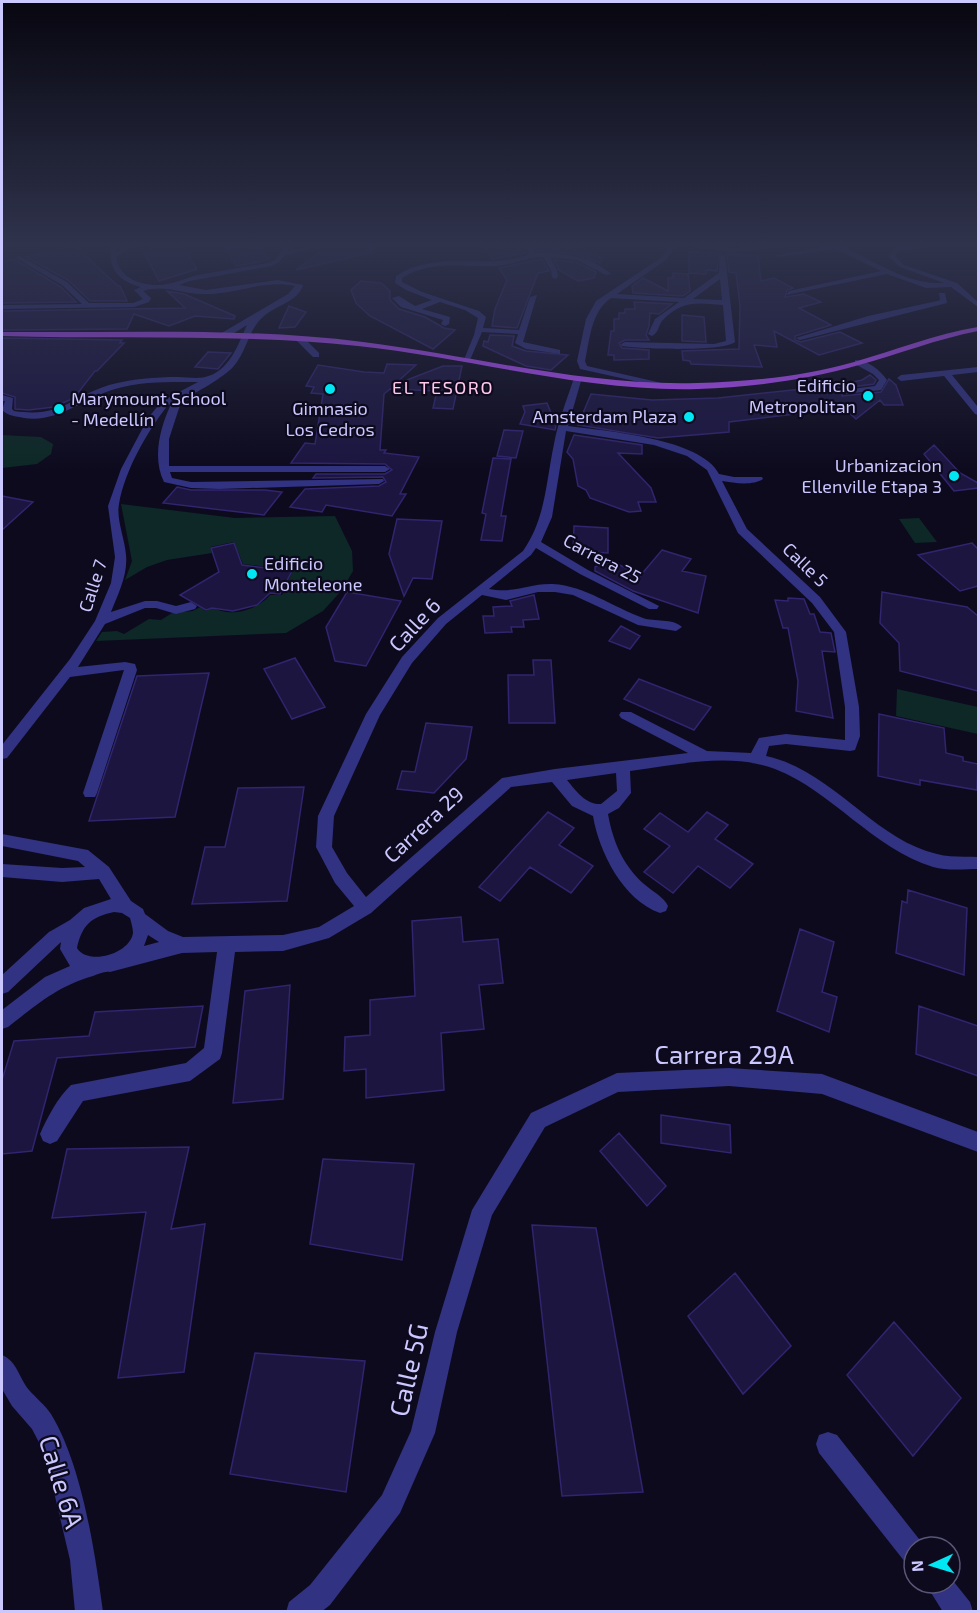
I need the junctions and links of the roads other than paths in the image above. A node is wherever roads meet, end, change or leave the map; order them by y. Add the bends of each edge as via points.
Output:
1 (251, 320) edge
2 (255, 320) edge
3 (447, 320) edge
4 (481, 320) edge
5 (525, 320) edge
6 (590, 320) edge
7 (659, 320) edge
8 (730, 320) edge
9 (864, 320) edge
10 (445, 324) dead end
11 (480, 330) junction
12 (978, 330) edge
13 (521, 332) junction
14 (2, 334) edge
15 (652, 334) dead end
16 (226, 336) junction
17 (299, 338) junction
18 (800, 338) dead end
19 (626, 344) dead end
20 (557, 352) dead end
21 (316, 355) dead end
22 (466, 360) junction
23 (858, 362) junction
24 (978, 370) edge
25 (947, 375) junction
26 (901, 378) dead end
27 (205, 380) junction
28 (619, 380) junction
29 (577, 381) junction
30 (671, 386) joint
31 (847, 392) dead end
32 (2, 398) edge
33 (178, 398) junction
34 (978, 412) edge
35 (564, 428) junction
36 (163, 469) junction
37 (386, 469) dead end
38 (714, 476) junction
39 (758, 479) dead end
40 (379, 480) dead end
41 (535, 543) junction
42 (482, 591) junction
43 (191, 606) dead end
44 (653, 606) dead end
45 (101, 621) junction
46 (676, 627) dead end
47 (67, 673) junction
48 (626, 714) dead end
49 (2, 754) edge
50 (705, 756) junction
51 (759, 760) junction
52 (623, 766) junction
53 (555, 774) junction
54 (825, 791) junction
55 (90, 793) dead end
56 (600, 810) junction
57 (2, 840) edge
58 (978, 863) edge
59 (2, 871) edge
60 (106, 878) junction
61 (125, 906) junction
62 (660, 906) dead end
63 (102, 907) junction
64 (365, 908) junction
65 (141, 920) junction
66 (76, 925) junction
67 (227, 943) junction
68 (182, 945) junction
69 (104, 965) junction
70 (2, 986) edge
71 (2, 1021) edge
72 (538, 1120) joint
73 (50, 1134) dead end
74 (978, 1142) edge
75 (2, 1366) edge
76 (828, 1444) dead end
77 (902, 1538) edge
78 (947, 1595) edge
79 (88, 1611) edge
80 (299, 1611) edge
81 (960, 1611) edge

1 - 16 street, Calle 7
2 - 27 street, Calle 7 via 230,366
3 - 10 street
4 - 11 street
5 - 13 street
6 - 28 street via 581,364
7 - 15 street
8 - 19 street via 732,340 723,346
9 - 18 street
11 - 13 street
11 - 22 street
12 - 23 main road via 952,333
13 - 20 street via 522,346
14 - 16 main road
16 - 17 main road
17 - 21 street
17 - 22 main road
22 - 29 main road
23 - 30 main road via 758,381
23 - 31 street via 884,380 878,388
24 - 25 street
25 - 26 street
25 - 34 street
27 - 32 street via 157,380 119,386 52,415 11,413 7,410 10,400
27 - 33 street, Calle 7
28 - 29 main road
28 - 30 street
29 - 35 street, Calle 6
33 - 36 street via 170,418
33 - 45 street, Calle 7 via 165,403 153,418 119,483 113,506 121,557 117,583
35 - 38 street, Calle 5 via 656,442 690,454 711,468
35 - 41 street, Calle 6 via 549,513
36 - 37 street
36 - 40 street via 168,480 219,486
38 - 39 street
38 - 51 street, Calle 5 via 742,531 816,600 840,632 852,707 850,746 786,739 764,742
41 - 42 street, Calle 6
41 - 44 street, Carrera 25
42 - 46 street via 506,596 555,588 576,592 642,621
42 - 64 street, Calle 6 via 442,621 407,660 373,714 326,816 324,847 341,878
43 - 45 street via 173,611 146,605
45 - 47 street, Calle 7
47 - 49 street, Calle 7
47 - 55 street via 125,666 131,670
48 - 50 street
50 - 51 street, Carrera 29
50 - 52 street, Carrera 29
50 - 54 street, Carrera 29 via 774,768
51 - 54 street, Carrera 29 via 801,775
52 - 53 street, Carrera 29
52 - 56 street via 624,793 615,805
53 - 56 street via 571,798 584,808
53 - 64 street, Carrera 29 via 507,782
54 - 58 street, Carrera 29 via 906,848 936,861
56 - 62 street via 617,866 634,887
57 - 60 street via 82,855
59 - 60 street
60 - 61 street
60 - 63 street
61 - 63 street
61 - 65 street
63 - 66 street
64 - 67 street, Carrera 29 via 323,933 283,943
65 - 68 street
65 - 69 street via 139,940 122,958
66 - 69 street via 69,945 71,954 87,966
66 - 70 street via 55,937
67 - 68 street, Carrera 29
67 - 73 street via 213,1053 190,1072 78,1092
68 - 69 street, Carrera 29
69 - 71 street via 51,983
72 - 74 street, Carrera 29A via 617,1083 729,1077 822,1084
72 - 80 street, Calle 5G via 483,1210 446,1332 423,1433 391,1504 320,1595
75 - 79 street, Calle 6A via 20,1398 41,1420 57,1451 83,1560
76 - 77 street
78 - 81 street

